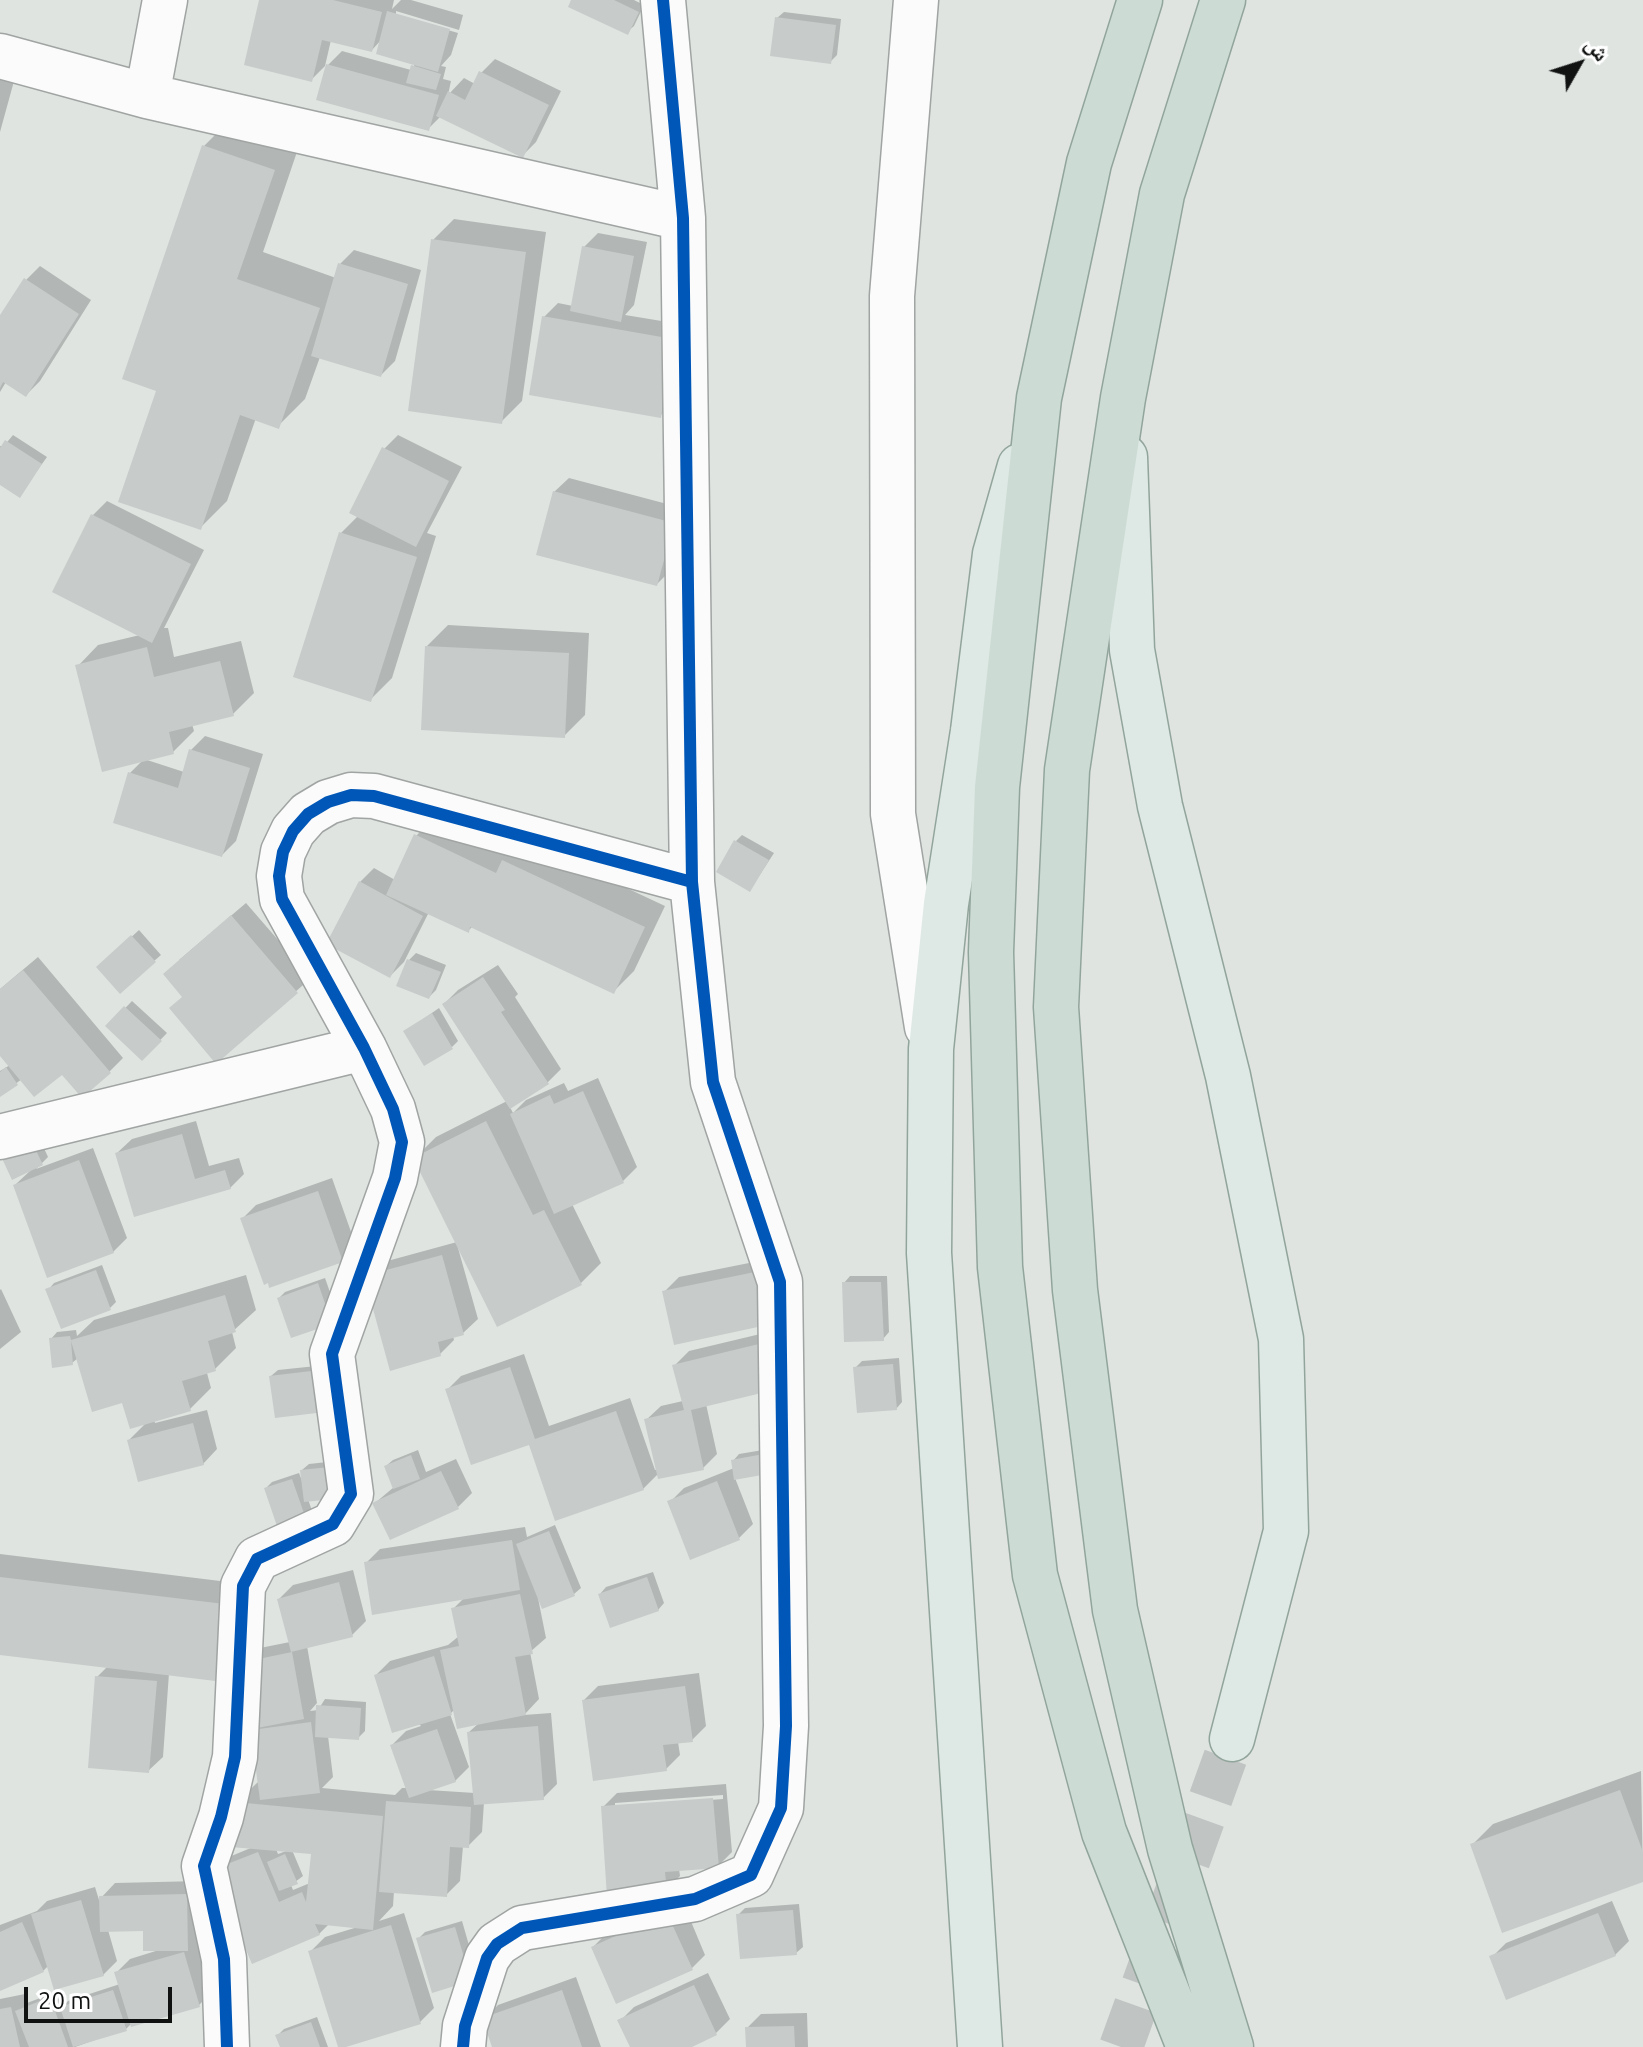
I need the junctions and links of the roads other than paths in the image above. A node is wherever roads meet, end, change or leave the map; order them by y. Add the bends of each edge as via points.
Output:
1 (165, 0) edge
2 (663, 0) edge
3 (916, 0) edge
4 (1140, 0) edge
5 (1223, 0) edge
6 (0, 56) edge
7 (147, 96) junction
8 (683, 218) junction
9 (1039, 398) junction
10 (1123, 398) junction
11 (692, 882) junction
12 (364, 1048) junction
13 (931, 1049) junction
14 (0, 1137) edge
15 (1232, 1739) tunnel mouth
16 (227, 2047) edge
17 (463, 2047) edge
18 (980, 2047) edge
19 (1189, 2047) edge
20 (1231, 2047) edge

1 - 7 street
2 - 8 street
3 - 13 street via 892,296 893,814
4 - 9 highway via 1089,163
5 - 10 highway via 1162,194
6 - 7 street
7 - 8 street
8 - 11 street
9 - 13 main road via 995,554
9 - 19 highway via 997,787 991,952 1000,1267 1035,1575 1104,1832
10 - 15 main road via 1132,650 1160,806 1228,1076 1281,1339 1286,1531
10 - 20 highway via 1067,770 1056,1007 1075,1290 1115,1610 1170,1849
11 - 12 street via 374,796 328,802 308,814 283,852 282,899
11 - 17 street via 713,1082 780,1282 786,1726 781,1808 751,1875 695,1899 522,1928 497,1944 487,1958
12 - 14 street
12 - 16 street via 393,1109 402,1142 395,1178 332,1354 351,1494 333,1524 257,1559 243,1586 235,1757 204,1866 224,1959
13 - 18 main road via 929,1253

